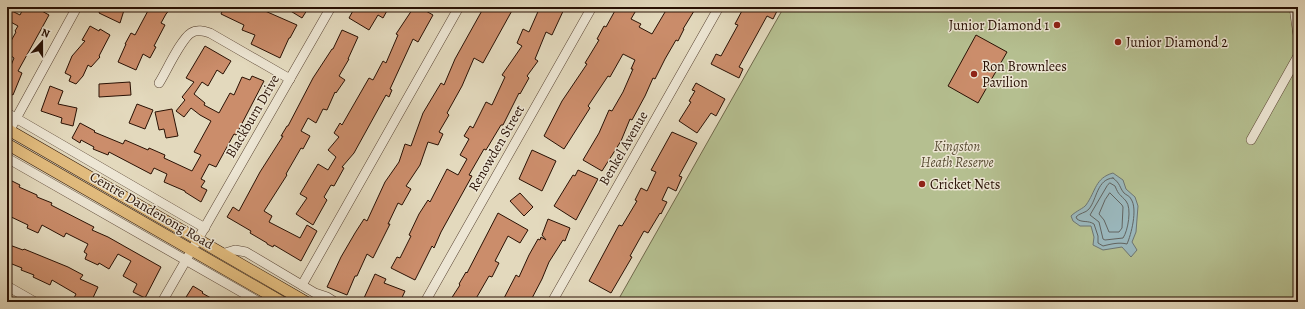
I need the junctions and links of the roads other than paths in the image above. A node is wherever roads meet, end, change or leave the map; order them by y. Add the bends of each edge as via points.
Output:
1 (77, 7) edge
2 (331, 7) edge
3 (459, 7) edge
4 (592, 7) edge
5 (719, 7) edge
6 (1294, 7) edge
7 (1298, 35) edge
8 (1298, 56) edge
9 (290, 79) junction
10 (159, 83) dead end
11 (7, 113) edge
12 (16, 118) junction
13 (8, 132) edge
14 (1251, 140) dead end
15 (7, 144) edge
16 (7, 158) edge
17 (205, 228) junction
18 (198, 240) junction
19 (192, 250) junction
20 (222, 254) junction
21 (186, 260) junction
22 (302, 285) junction
23 (7, 286) edge
24 (35, 302) edge
25 (162, 302) edge
26 (259, 302) edge
27 (282, 302) edge
28 (306, 302) edge
29 (335, 302) edge
30 (425, 302) edge
31 (552, 302) edge

1 - 12 street
2 - 9 street, Blackburn Drive
3 - 22 street
4 - 30 street, Renowden Street
5 - 31 street, Benkel Avenue
6 - 7 street
8 - 14 street
9 - 10 street via 210,33 199,30 190,33 183,40
9 - 17 street, Blackburn Drive
11 - 12 street, Centre Dandenong Road
12 - 13 street
12 - 17 street, Centre Dandenong Road
13 - 18 main road, Centre Dandenong Road
15 - 19 main road, Centre Dandenong Road
16 - 21 street, Centre Dandenong Road
17 - 18 street, Blackburn Drive
18 - 19 street, Blackburn Drive
18 - 20 main road, Centre Dandenong Road
19 - 21 street, Blackburn Drive
19 - 27 main road, Centre Dandenong Road
20 - 22 street, Centre Dandenong Road via 235,250 246,252
20 - 28 main road, Centre Dandenong Road
21 - 25 street, Blackburn Drive
21 - 26 street, Centre Dandenong Road
22 - 29 street, Centre Dandenong Road
23 - 24 street

